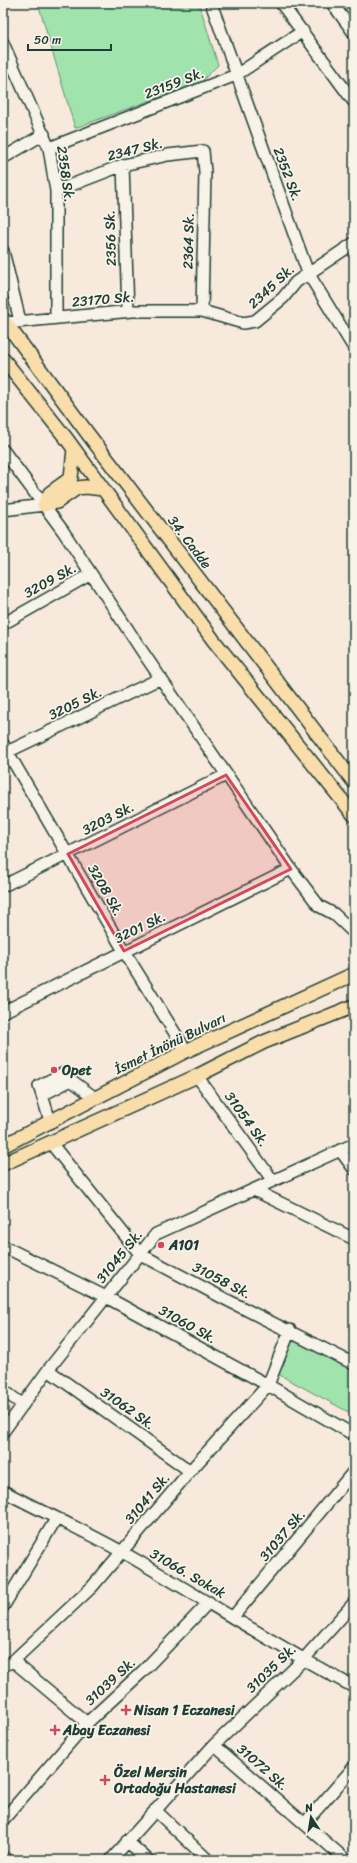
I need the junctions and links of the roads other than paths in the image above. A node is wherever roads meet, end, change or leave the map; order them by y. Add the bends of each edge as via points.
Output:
1 (211, 3) edge
2 (281, 3) edge
3 (332, 3) edge
4 (303, 31) junction
5 (354, 33) edge
6 (3, 43) edge
7 (236, 75) junction
8 (351, 91) edge
9 (354, 102) edge
10 (44, 134) junction
11 (48, 148) junction
12 (3, 158) edge
13 (123, 165) junction
14 (205, 172) joint
15 (56, 191) junction
16 (354, 243) edge
17 (3, 251) edge
18 (308, 273) junction
19 (128, 311) junction
20 (202, 311) junction
21 (56, 318) junction
22 (4, 321) edge
23 (20, 321) junction
24 (354, 348) edge
25 (3, 359) edge
26 (74, 449) junction
27 (3, 450) edge
28 (74, 483) junction
29 (103, 489) junction
30 (44, 505) junction
31 (3, 510) edge
32 (91, 574) junction
33 (3, 624) edge
34 (160, 678) junction
35 (5, 750) edge
36 (226, 775) junction
37 (354, 782) edge
38 (354, 814) edge
39 (68, 854) junction
40 (291, 869) junction
41 (3, 886) edge
42 (354, 933) edge
43 (124, 951) junction
44 (354, 974) edge
45 (354, 1006) edge
46 (3, 1012) edge
47 (186, 1051) junction
48 (197, 1076) junction
49 (95, 1098) junction
50 (50, 1121) junction
51 (50, 1142) junction
52 (354, 1144) edge
53 (3, 1146) edge
54 (340, 1150) junction
55 (5, 1164) edge
56 (354, 1169) edge
57 (273, 1180) junction
58 (254, 1190) junction
59 (354, 1240) edge
60 (3, 1246) edge
61 (140, 1254) junction
62 (106, 1296) junction
63 (290, 1330) junction
64 (354, 1364) edge
65 (48, 1370) junction
66 (268, 1385) junction
67 (3, 1390) edge
68 (23, 1405) junction
69 (3, 1432) edge
70 (354, 1435) edge
71 (190, 1471) junction
72 (354, 1472) edge
73 (3, 1491) edge
74 (56, 1519) junction
75 (122, 1552) junction
76 (209, 1602) junction
77 (354, 1603) edge
78 (3, 1607) edge
79 (233, 1617) junction
80 (303, 1660) junction
81 (8, 1664) edge
82 (354, 1687) edge
83 (87, 1723) junction
84 (214, 1745) junction
85 (354, 1767) edge
86 (155, 1810) junction
87 (3, 1820) edge
88 (305, 1823) junction
89 (127, 1841) junction
90 (3, 1858) edge
91 (6, 1860) edge
92 (111, 1860) edge
93 (148, 1860) edge
94 (208, 1860) edge
95 (346, 1860) edge

1 - 7 street, 2352 Sk.
2 - 4 street
3 - 5 street
4 - 7 street, 23159 Sk.
4 - 8 street
6 - 10 street, 2358 Sk.
7 - 11 street, 23159 Sk.
7 - 18 street, 2352 Sk.
8 - 9 street
10 - 11 street, 2358 Sk.
10 - 12 street
11 - 15 street, 2358 Sk.
13 - 14 street, 2347 Sk. via 168,155 203,151
13 - 15 street, 2347 Sk.
13 - 19 street, 2356 Sk.
14 - 20 street, 2364 Sk.
15 - 21 street, 2358 Sk.
16 - 18 street, 2345 Sk.
17 - 23 street
18 - 20 street, 2345 Sk. via 255,321 244,323
18 - 24 street, 2352 Sk.
19 - 20 street, 23170 Sk.
19 - 21 street, 23170 Sk.
21 - 23 street, 23170 Sk.
22 - 23 street, 23170 Sk.
22 - 37 main road, 34. Cadde
25 - 26 main road
26 - 28 main road
26 - 29 main road
27 - 30 street
28 - 29 main road
28 - 30 main road via 50,493
29 - 38 main road via 214,641
30 - 31 street
30 - 32 street
32 - 33 street, 3209 Sk.
32 - 34 street
34 - 35 street, 3205 Sk.
34 - 36 street
35 - 39 street, 3208 Sk.
36 - 39 street, 3203 Sk.
36 - 40 street
39 - 41 street, 3203 Sk.
39 - 43 street, 3208 Sk.
40 - 42 street via 318,906 334,914
40 - 43 street, 3201 Sk.
43 - 46 street, 3201 Sk.
43 - 47 street, 3208 Sk.
44 - 47 main road, İsmet İnönü Bulvarı
45 - 48 main road via 264,1042
47 - 49 main road, İsmet İnönü Bulvarı
48 - 51 main road
48 - 57 street, 31054 Sk.
49 - 50 main road, İsmet İnönü Bulvarı
49 - 50 street via 72,1080 42,1095
50 - 53 main road, İsmet İnönü Bulvarı
51 - 55 main road
51 - 61 street, 31058 Sk.
52 - 54 street, 31045 Sk.
54 - 56 street
54 - 57 street, 31045 Sk.
57 - 58 street, 31045 Sk.
58 - 59 street
58 - 61 street, 31045 Sk. via 156,1234
60 - 62 street, 31060 Sk.
61 - 62 street, 31045 Sk.
61 - 63 street, 31058 Sk.
62 - 65 street, 31045 Sk.
62 - 66 street, 31060 Sk.
63 - 64 street, 31058 Sk.
63 - 66 street, 31041 Sk.
65 - 68 street, 31045 Sk.
65 - 71 street, 31062 Sk.
66 - 70 street, 31060 Sk.
66 - 71 street, 31041 Sk.
67 - 68 street
68 - 69 street, 31045 Sk.
71 - 75 street, 31041 Sk.
72 - 79 street, 31037 Sk.
73 - 74 street, 31066. Sokak
74 - 75 street, 31066. Sokak
74 - 78 street
75 - 76 street, 31066. Sokak
75 - 81 street, 31041 Sk. via 92,1588
76 - 79 street, 31066. Sokak
76 - 83 street, 31039 Sk.
77 - 80 street, 31035 Sk.
79 - 80 street, 31066. Sokak
80 - 82 street, 31066. Sokak
80 - 84 street, 31035 Sk.
81 - 83 street
83 - 87 street, 31039 Sk.
84 - 86 street, 31035 Sk.
84 - 88 street, 31072 Sk.
85 - 88 street
86 - 89 street, 31035 Sk.
86 - 94 street
88 - 95 street, 31072 Sk.
89 - 92 street, 31035 Sk.
89 - 93 street
90 - 91 main road

